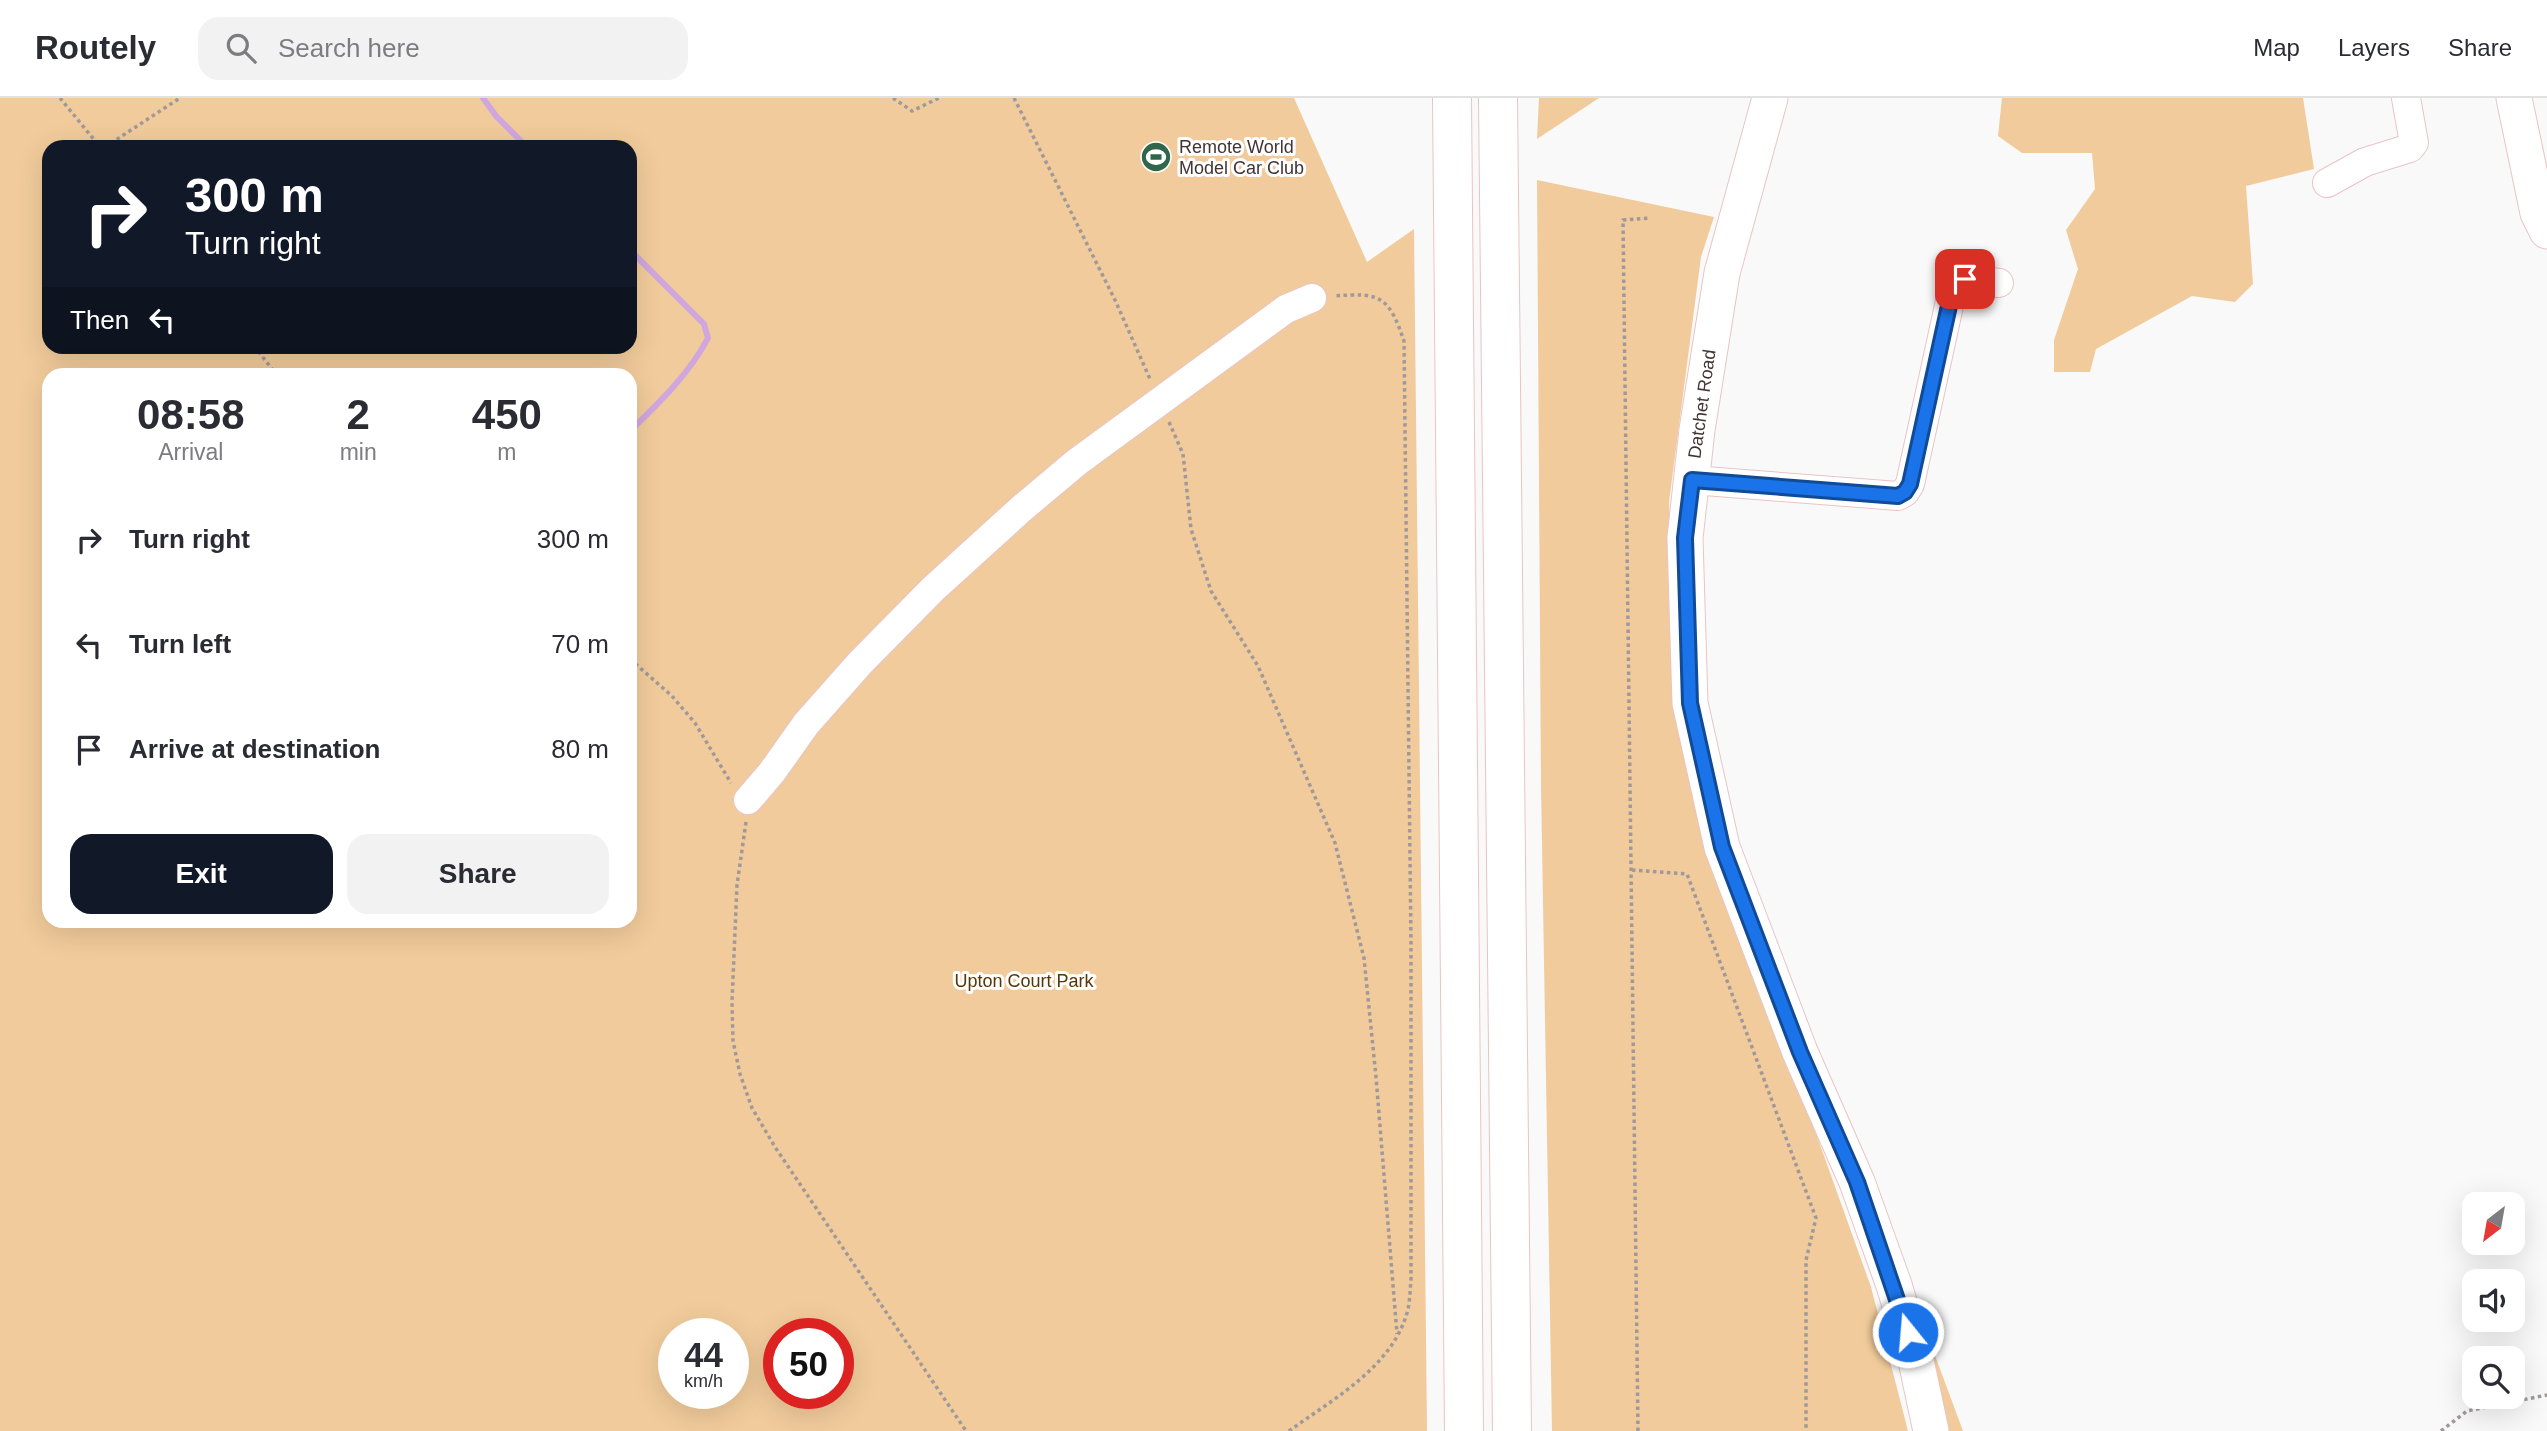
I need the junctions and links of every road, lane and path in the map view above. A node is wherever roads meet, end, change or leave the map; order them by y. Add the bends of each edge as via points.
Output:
1 (60, 98) edge
2 (180, 98) edge
3 (893, 98) edge
4 (939, 98) edge
5 (1014, 98) edge
6 (1452, 98) edge
7 (1498, 98) edge
8 (1770, 98) edge
9 (2406, 98) edge
10 (2514, 98) edge
11 (96, 140) edge
12 (113, 140) edge
13 (2327, 183) dead end
14 (1650, 218) dead end
15 (2547, 231) edge
16 (1999, 284) dead end
17 (1312, 298) joint
18 (260, 354) edge
19 (271, 368) edge
20 (1160, 402) junction
21 (1692, 480) junction
22 (637, 665) edge
23 (748, 800) junction
24 (1632, 870) junction
25 (1397, 1334) junction
26 (2547, 1395) edge
27 (966, 1431) edge
28 (1289, 1431) edge
29 (1464, 1431) edge
30 (1512, 1431) edge
31 (1638, 1431) edge
32 (1806, 1431) edge
33 (1931, 1431) edge
34 (2441, 1431) edge

1 - 11 path
2 - 12 path
3 - 4 path via 912,111
5 - 20 path via 1115,300
6 - 29 highway
7 - 30 highway
8 - 21 main road, Datchet Road via 1722,273
9 - 13 street via 2414,133 2410,148 2365,162
10 - 15 main road via 2538,214
14 - 24 path via 1623,219
16 - 21 street via 1965,279 1952,292 1905,492 1898,496
17 - 20 street via 1286,309
17 - 25 path via 1366,293 1385,302 1404,341 1411,1280 1407,1313
18 - 19 path
20 - 23 street via 1077,462 933,589 806,724
20 - 25 path via 1183,454 1191,529 1211,591 1258,666 1335,843 1364,958
21 - 33 main road, Datchet Road via 1685,538 1690,703 1722,847 1894,1285
22 - 23 path via 673,696 714,751 727,779
23 - 27 path via 737,885 732,1002 740,1074 752,1108 775,1147
24 - 31 path
24 - 32 path via 1687,874 1816,1218 1806,1260
25 - 28 path via 1374,1369
26 - 34 path via 2467,1411

